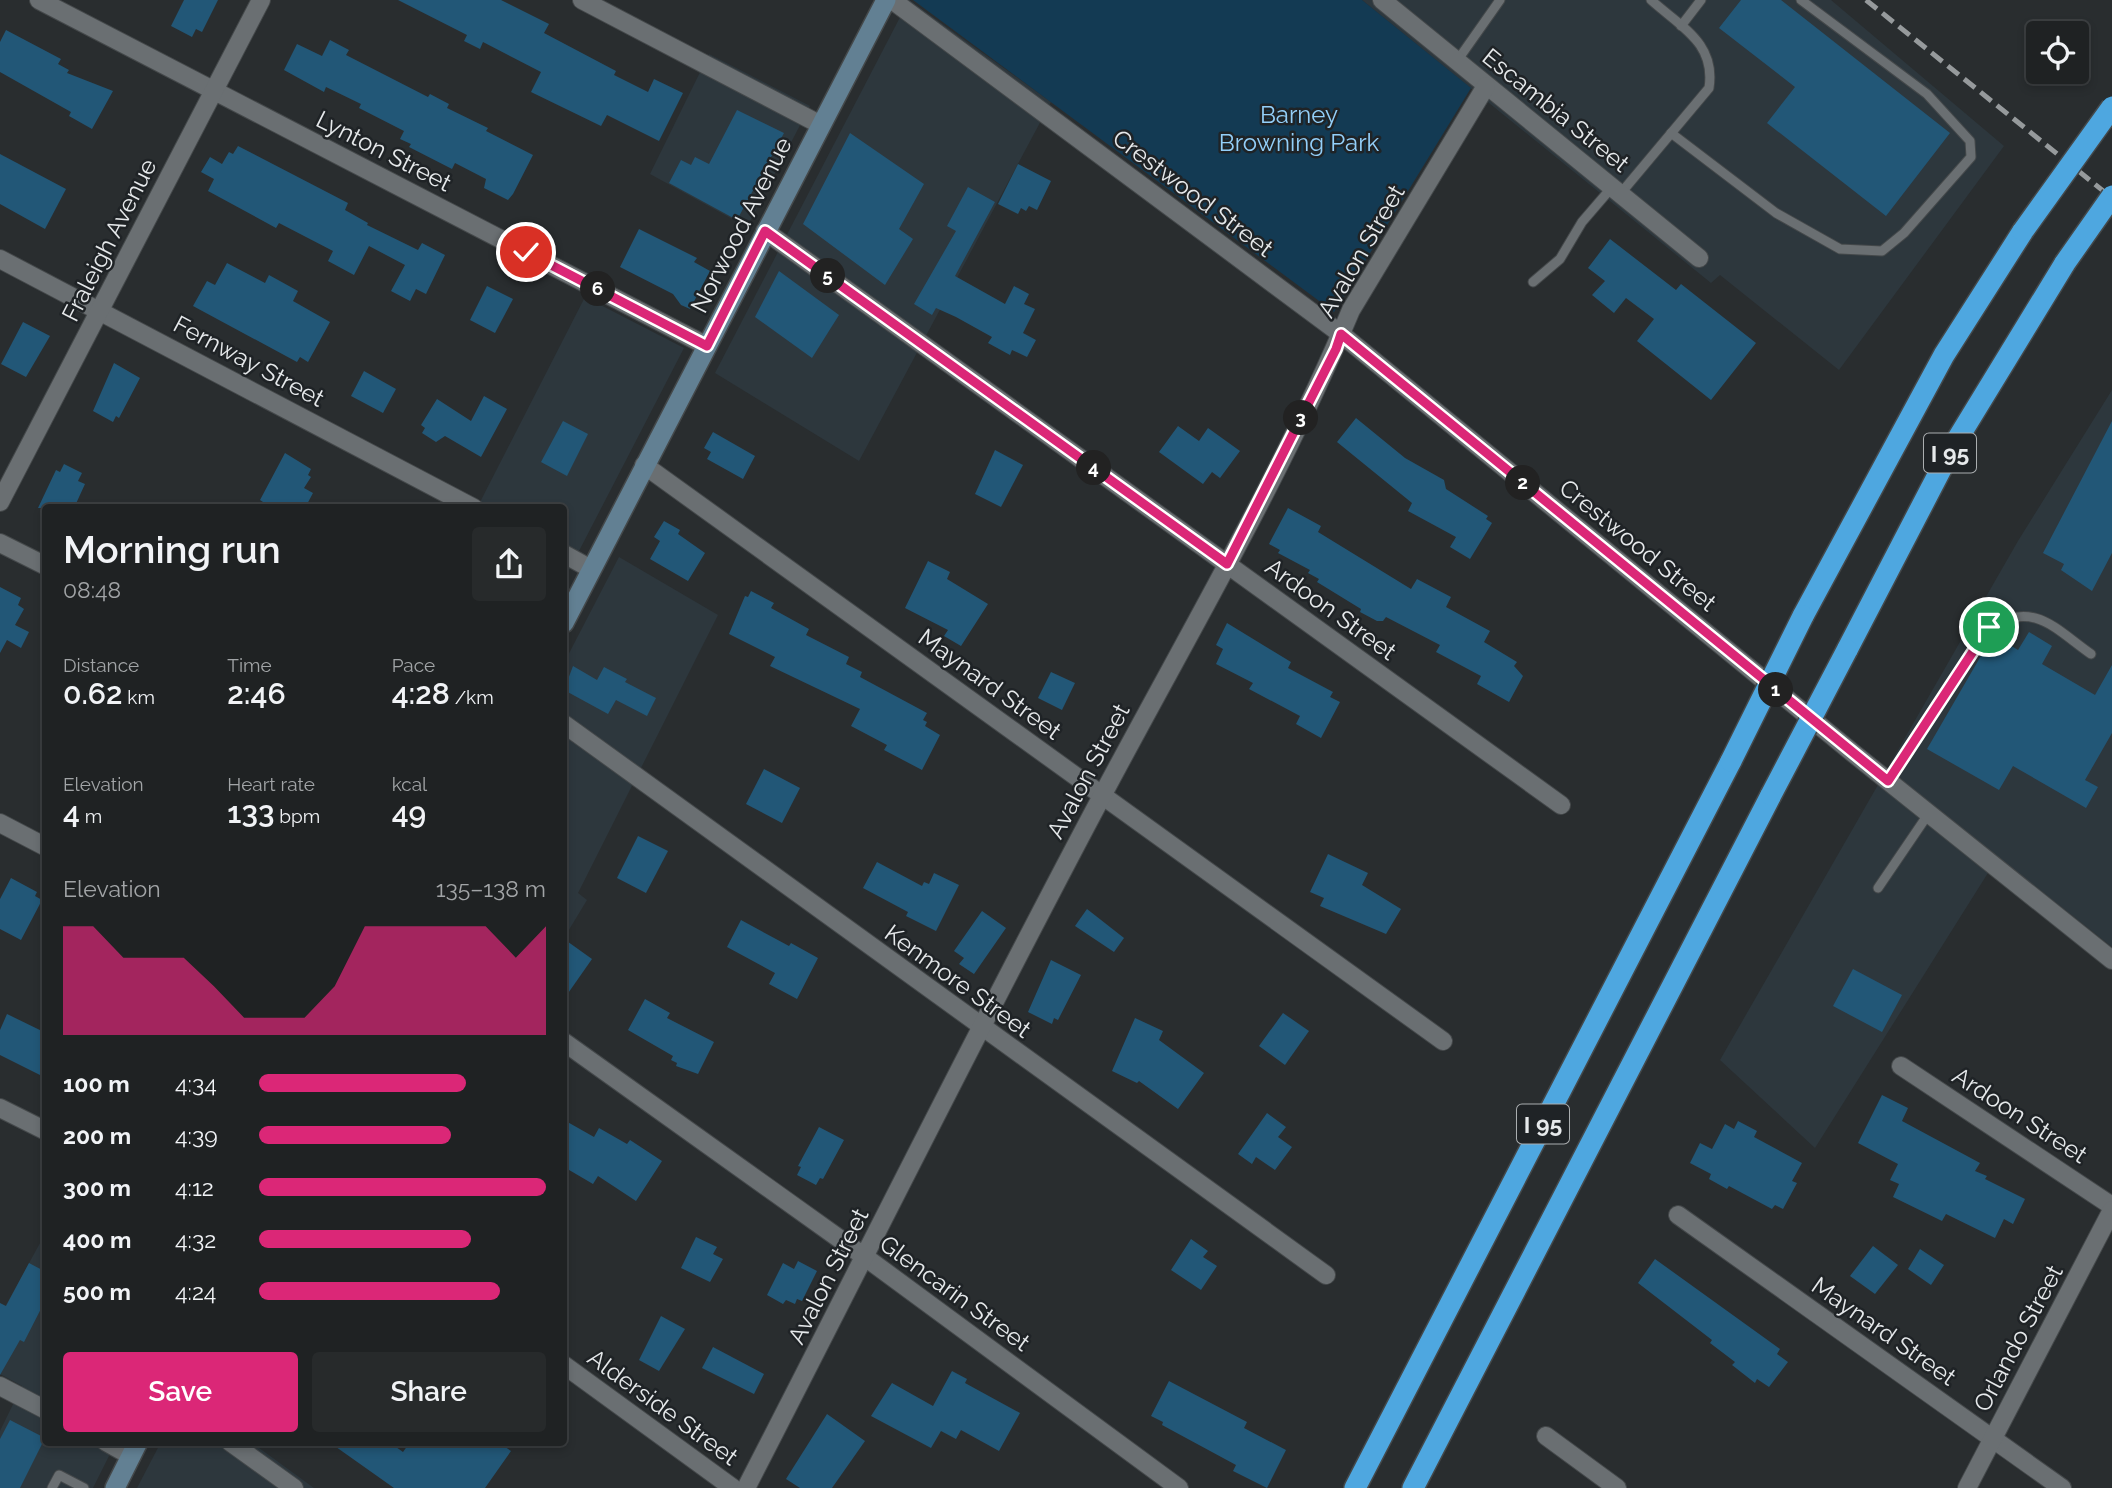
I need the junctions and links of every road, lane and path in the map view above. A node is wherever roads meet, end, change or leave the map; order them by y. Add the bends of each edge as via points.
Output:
1 (39, 0) edge
2 (261, 0) edge
3 (582, 0) edge
4 (886, 0) edge
5 (892, 0) edge
6 (1382, 0) edge
7 (1500, 0) edge
8 (1651, 0) edge
9 (1701, 0) edge
10 (1801, 0) edge
11 (1681, 26) junction
12 (1457, 61) junction
13 (1486, 86) junction
14 (214, 90) junction
15 (2112, 107) edge
16 (821, 125) junction
17 (1671, 134) junction
18 (1617, 189) junction
19 (2112, 196) edge
20 (765, 231) junction
21 (1699, 258) dead end
22 (0, 260) edge
23 (1533, 282) dead end
24 (100, 311) junction
25 (1341, 334) junction
26 (707, 346) junction
27 (644, 465) junction
28 (0, 502) edge
29 (466, 504) edge
30 (0, 542) edge
31 (567, 556) edge
32 (42, 564) edge
33 (1227, 564) junction
34 (591, 569) junction
35 (567, 617) edge
36 (2091, 654) dead end
37 (567, 726) edge
38 (1888, 781) junction
39 (1102, 795) junction
40 (1561, 805) dead end
41 (1930, 813) junction
42 (0, 823) edge
43 (42, 845) edge
44 (1878, 888) dead end
45 (2112, 960) edge
46 (980, 1027) junction
47 (1443, 1041) dead end
48 (567, 1044) edge
49 (1901, 1066) dead end
50 (0, 1108) edge
51 (42, 1129) edge
52 (2112, 1208) edge
53 (1678, 1215) dead end
54 (865, 1257) junction
55 (1326, 1275) dead end
56 (567, 1367) edge
57 (0, 1386) edge
58 (42, 1408) edge
59 (1546, 1437) dead end
60 (1993, 1437) junction
61 (236, 1446) edge
62 (135, 1449) edge
63 (52, 1488) edge
64 (84, 1488) edge
65 (115, 1488) edge
66 (294, 1488) edge
67 (733, 1488) edge
68 (746, 1488) edge
69 (1179, 1488) edge
70 (1355, 1488) edge
71 (1413, 1488) edge
72 (1617, 1488) edge
73 (1967, 1488) edge
74 (2062, 1488) edge

1 - 14 street, Lynton Street
2 - 14 street, Fraleigh Avenue
3 - 16 street
4 - 16 main road, Norwood Avenue
5 - 25 street, Crestwood Street
6 - 12 street, Escambia Street
7 - 12 lane
8 - 11 lane
9 - 11 lane
10 - 17 lane via 1927,94 1970,141 1971,157 1903,233 1882,251 1840,249 1776,213
11 - 17 lane via 1703,46 1712,72 1709,88
12 - 13 street, Escambia Street
13 - 18 street, Escambia Street
13 - 25 street, Avalon Street
14 - 24 street, Fraleigh Avenue
14 - 26 street, Lynton Street
15 - 70 highway, I 95, bridge via 2023,231 1944,355 1803,616
16 - 20 main road, Norwood Avenue
17 - 18 lane
18 - 21 street, Escambia Street
18 - 23 lane via 1582,222 1560,259
19 - 71 highway, I 95, bridge via 2032,311 1952,448
20 - 26 main road, Norwood Avenue
20 - 33 street, Ardoon Street
22 - 24 street, Fernway Street
24 - 28 street, Fraleigh Avenue
24 - 29 street, Fernway Street
25 - 33 street, Avalon Street
25 - 38 street, Crestwood Street
26 - 27 main road, Norwood Avenue
27 - 34 main road, Norwood Avenue
27 - 39 street, Maynard Street
30 - 32 street
31 - 34 street
33 - 39 street, Avalon Street
33 - 40 street, Ardoon Street
34 - 35 main road, Norwood Avenue
36 - 38 lane via 2037,616 2007,616 1989,627
37 - 46 street, Kenmore Street
38 - 41 street, Crestwood Street
39 - 46 street, Avalon Street
39 - 47 street, Maynard Street
41 - 44 lane
41 - 45 street, Crestwood Street
42 - 43 street
46 - 54 street, Avalon Street
46 - 55 street, Kenmore Street
48 - 54 street, Glencarin Street
49 - 52 street, Ardoon Street
50 - 51 street
52 - 60 street, Orlando Street
53 - 60 street, Maynard Street
54 - 68 street, Avalon Street
54 - 69 street, Glencarin Street
56 - 67 street, Alderside Street
57 - 58 street
59 - 72 street
60 - 73 street, Orlando Street
60 - 74 street, Maynard Street
61 - 66 street
62 - 65 main road
63 - 64 lane via 59,1475

